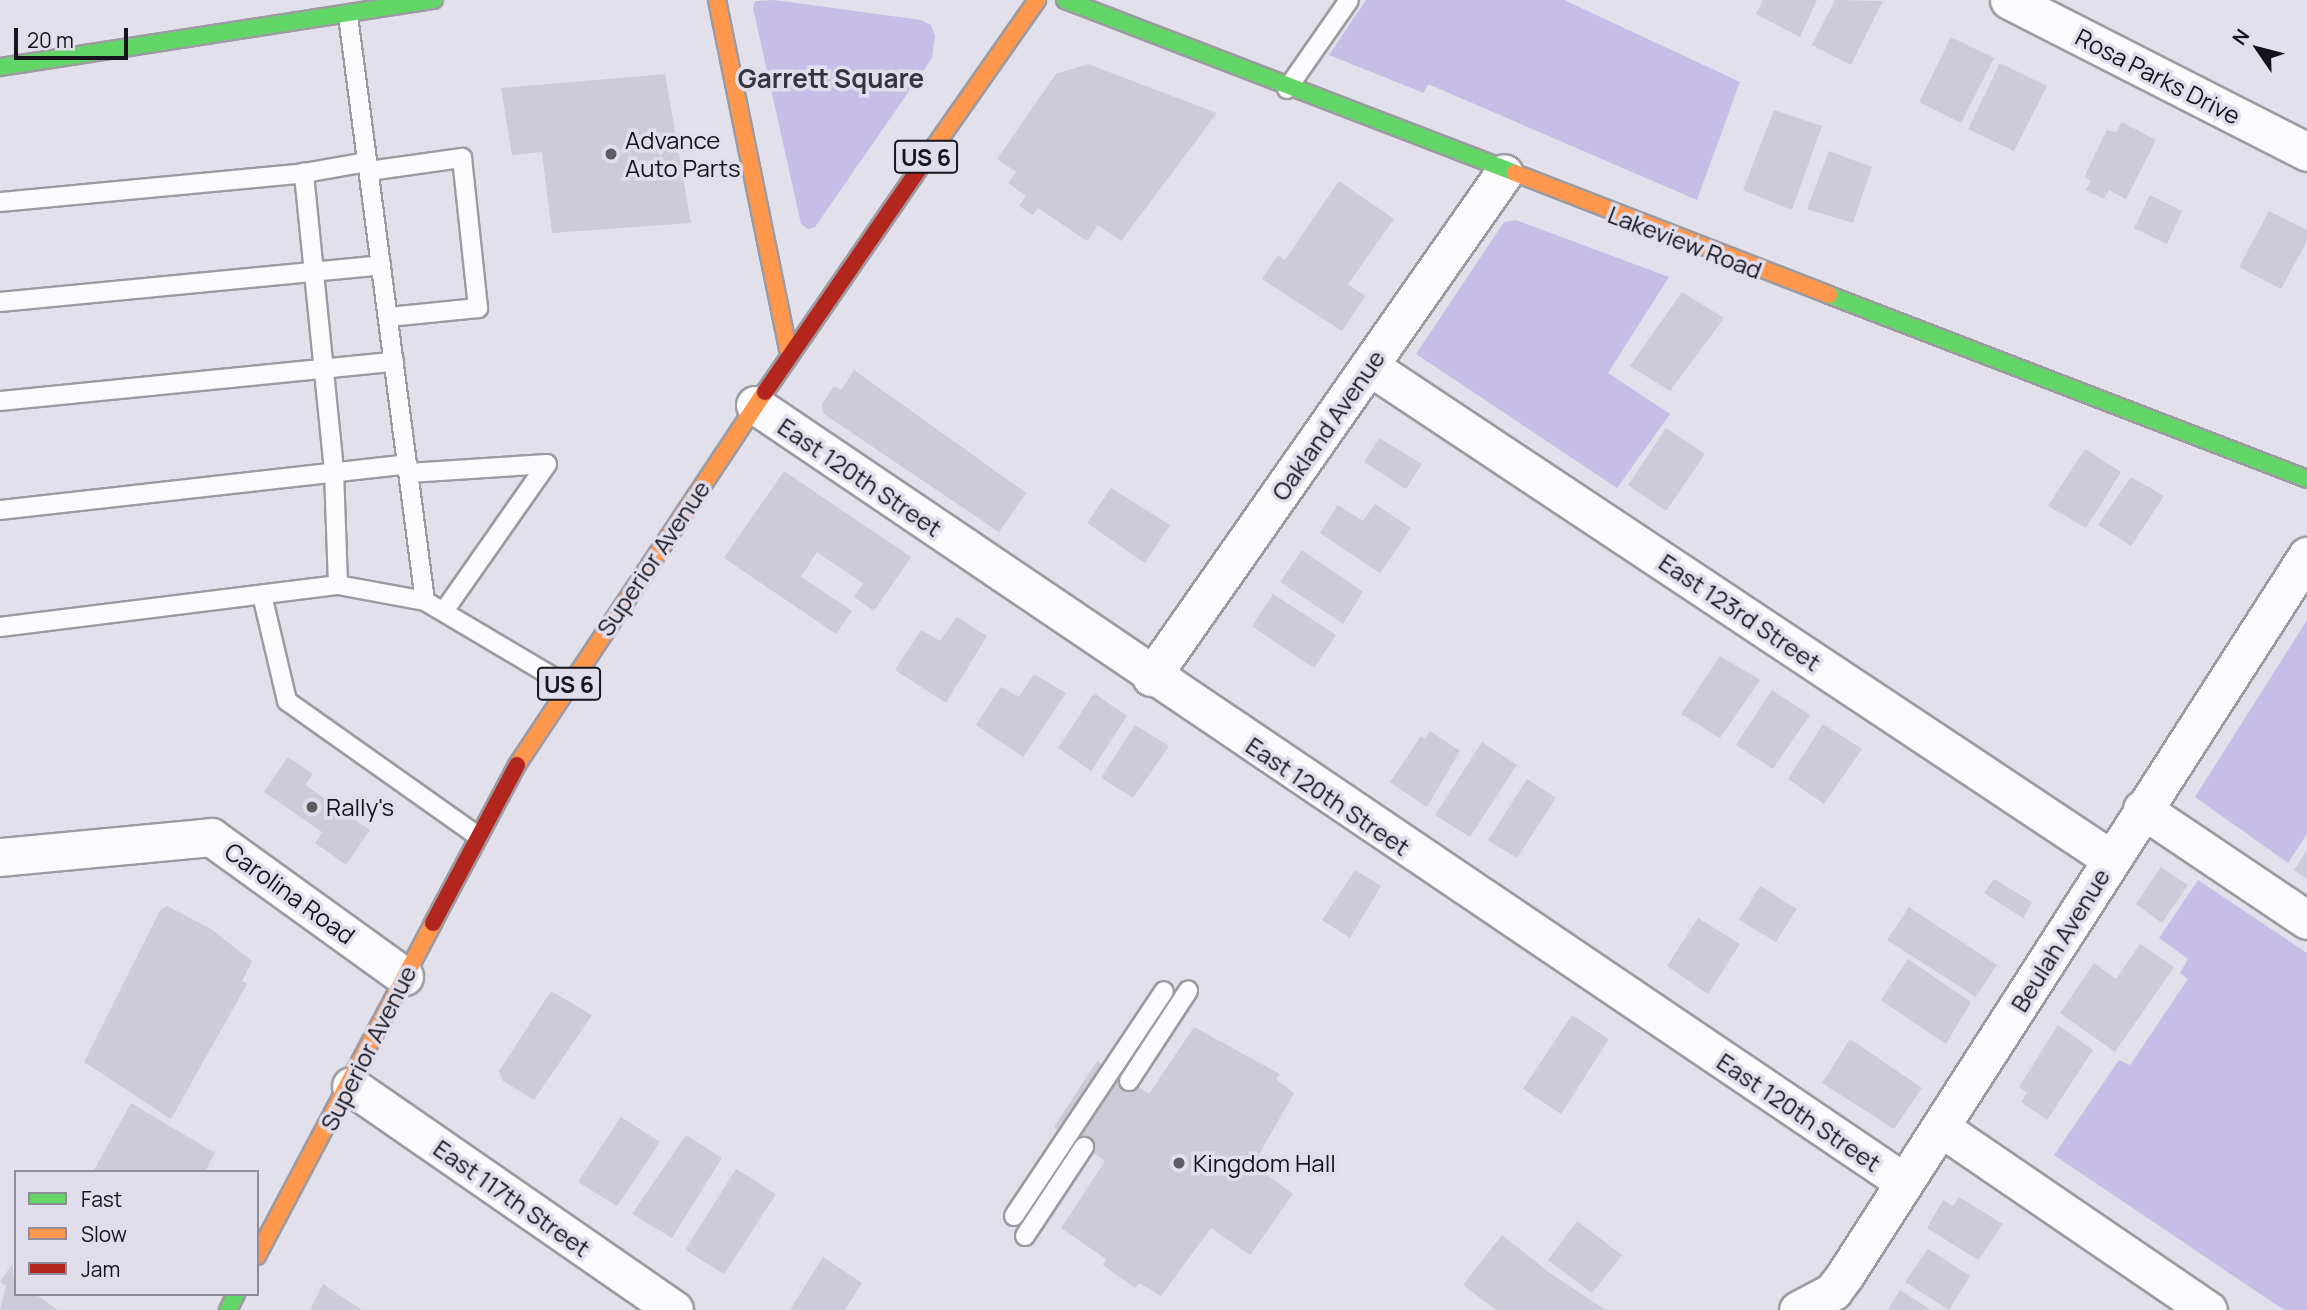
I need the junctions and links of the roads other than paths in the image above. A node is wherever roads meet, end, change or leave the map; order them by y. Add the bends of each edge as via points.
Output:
1 (434, 0) edge
2 (717, 0) edge
3 (1037, 0) edge
4 (1065, 0) edge
5 (1349, 0) edge
6 (2009, 0) edge
7 (348, 16) junction
8 (0, 67) edge
9 (1286, 90) junction
10 (2307, 152) edge
11 (368, 166) junction
12 (304, 173) junction
13 (1504, 173) junction
14 (0, 202) edge
15 (381, 265) junction
16 (316, 272) junction
17 (0, 302) edge
18 (388, 317) junction
19 (789, 355) junction
20 (394, 362) junction
21 (1369, 366) junction
22 (325, 371) junction
23 (0, 401) edge
24 (755, 405) junction
25 (408, 468) junction
26 (334, 470) junction
27 (2307, 478) edge
28 (0, 510) edge
29 (2307, 556) edge
30 (338, 585) junction
31 (262, 595) junction
32 (425, 601) junction
33 (444, 611) junction
34 (0, 627) edge
35 (1151, 677) junction
36 (568, 686) junction
37 (2141, 809) junction
38 (478, 836) junction
39 (0, 857) edge
40 (2111, 859) junction
41 (2307, 920) edge
42 (404, 976) junction
43 (1164, 990) dead end
44 (1188, 991) dead end
45 (1129, 1082) dead end
46 (351, 1086) junction
47 (1941, 1128) junction
48 (1084, 1147) dead end
49 (1904, 1182) junction
50 (1014, 1216) dead end
51 (1025, 1236) dead end
52 (259, 1252) edge
53 (674, 1310) edge
54 (1798, 1310) edge
55 (2208, 1310) edge

1 - 7 street
2 - 19 street
3 - 19 street, Superior Avenue / US 6
4 - 9 street, Lakeview Road
5 - 9 lane
6 - 10 street, Rosa Parks Drive
7 - 8 street
7 - 11 lane
9 - 13 street, Lakeview Road
11 - 12 lane
11 - 15 lane
11 - 18 lane via 462,158 478,308
12 - 14 lane
12 - 16 lane
13 - 21 street, Oakland Avenue
13 - 27 street, Lakeview Road
15 - 16 lane
15 - 18 lane
16 - 17 lane
16 - 22 lane
18 - 20 lane
19 - 24 street, Superior Avenue / US 6
20 - 22 lane
20 - 25 lane
21 - 35 street, Oakland Avenue
21 - 40 street, East 123rd Street
22 - 23 lane
22 - 26 lane
24 - 35 street, East 120th Street
24 - 36 street, Superior Avenue / US 6
25 - 26 lane
25 - 32 lane
25 - 33 lane via 547,464
26 - 28 lane
26 - 30 lane
29 - 37 street, Beulah Avenue
30 - 31 lane
30 - 32 lane
31 - 34 lane
31 - 38 lane via 287,701
32 - 33 lane
33 - 36 lane
35 - 49 street, East 120th Street
36 - 38 street, Superior Avenue / US 6
37 - 40 street, Beulah Avenue
37 - 41 street
38 - 42 street, Superior Avenue / US 6
39 - 42 street, Carolina Road via 211,836
40 - 47 street, Beulah Avenue
42 - 46 street, Superior Avenue / US 6
43 - 50 lane
44 - 45 lane
46 - 52 street, Superior Avenue / US 6
46 - 53 street, East 117th Street
47 - 49 street, Beulah Avenue
47 - 55 street
48 - 51 lane
49 - 54 street, Beulah Avenue via 1833,1291

